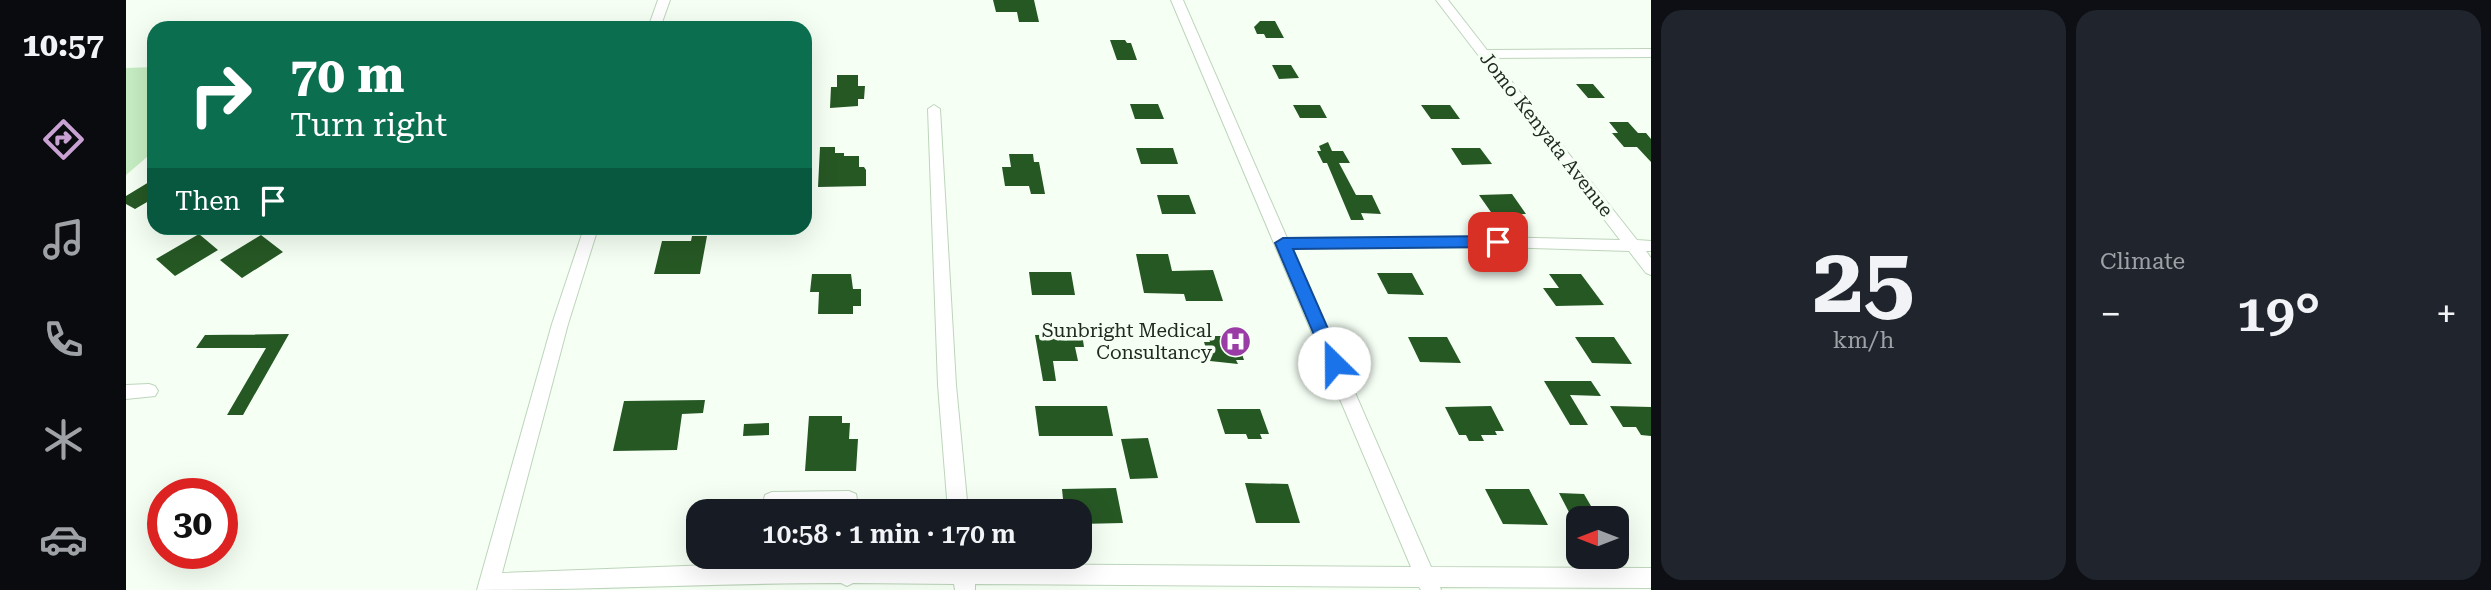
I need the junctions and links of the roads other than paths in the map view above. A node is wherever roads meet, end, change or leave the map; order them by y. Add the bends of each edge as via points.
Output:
1 (664, 0) edge
2 (1177, 0) edge
3 (1442, 0) edge
4 (656, 21) edge
5 (1651, 53) edge
6 (1485, 54) junction
7 (934, 109) dead end
8 (589, 235) edge
9 (1283, 243) junction
10 (1633, 246) junction
11 (1651, 246) edge
12 (1651, 269) edge
13 (149, 391) dead end
14 (126, 392) edge
15 (957, 499) edge
16 (711, 569) edge
17 (897, 569) edge
18 (964, 573) edge
19 (1651, 578) edge
20 (1429, 584) edge
21 (488, 586) edge

1 - 4 street
2 - 9 street
3 - 6 street, Jomo Kenyata Avenue
5 - 6 street
6 - 10 street, Jomo Kenyata Avenue
7 - 15 street
8 - 21 street
9 - 10 street
9 - 20 street
10 - 11 street
10 - 12 street, Jomo Kenyata Avenue
13 - 14 street
16 - 21 street
17 - 18 street
18 - 20 street
19 - 20 street

